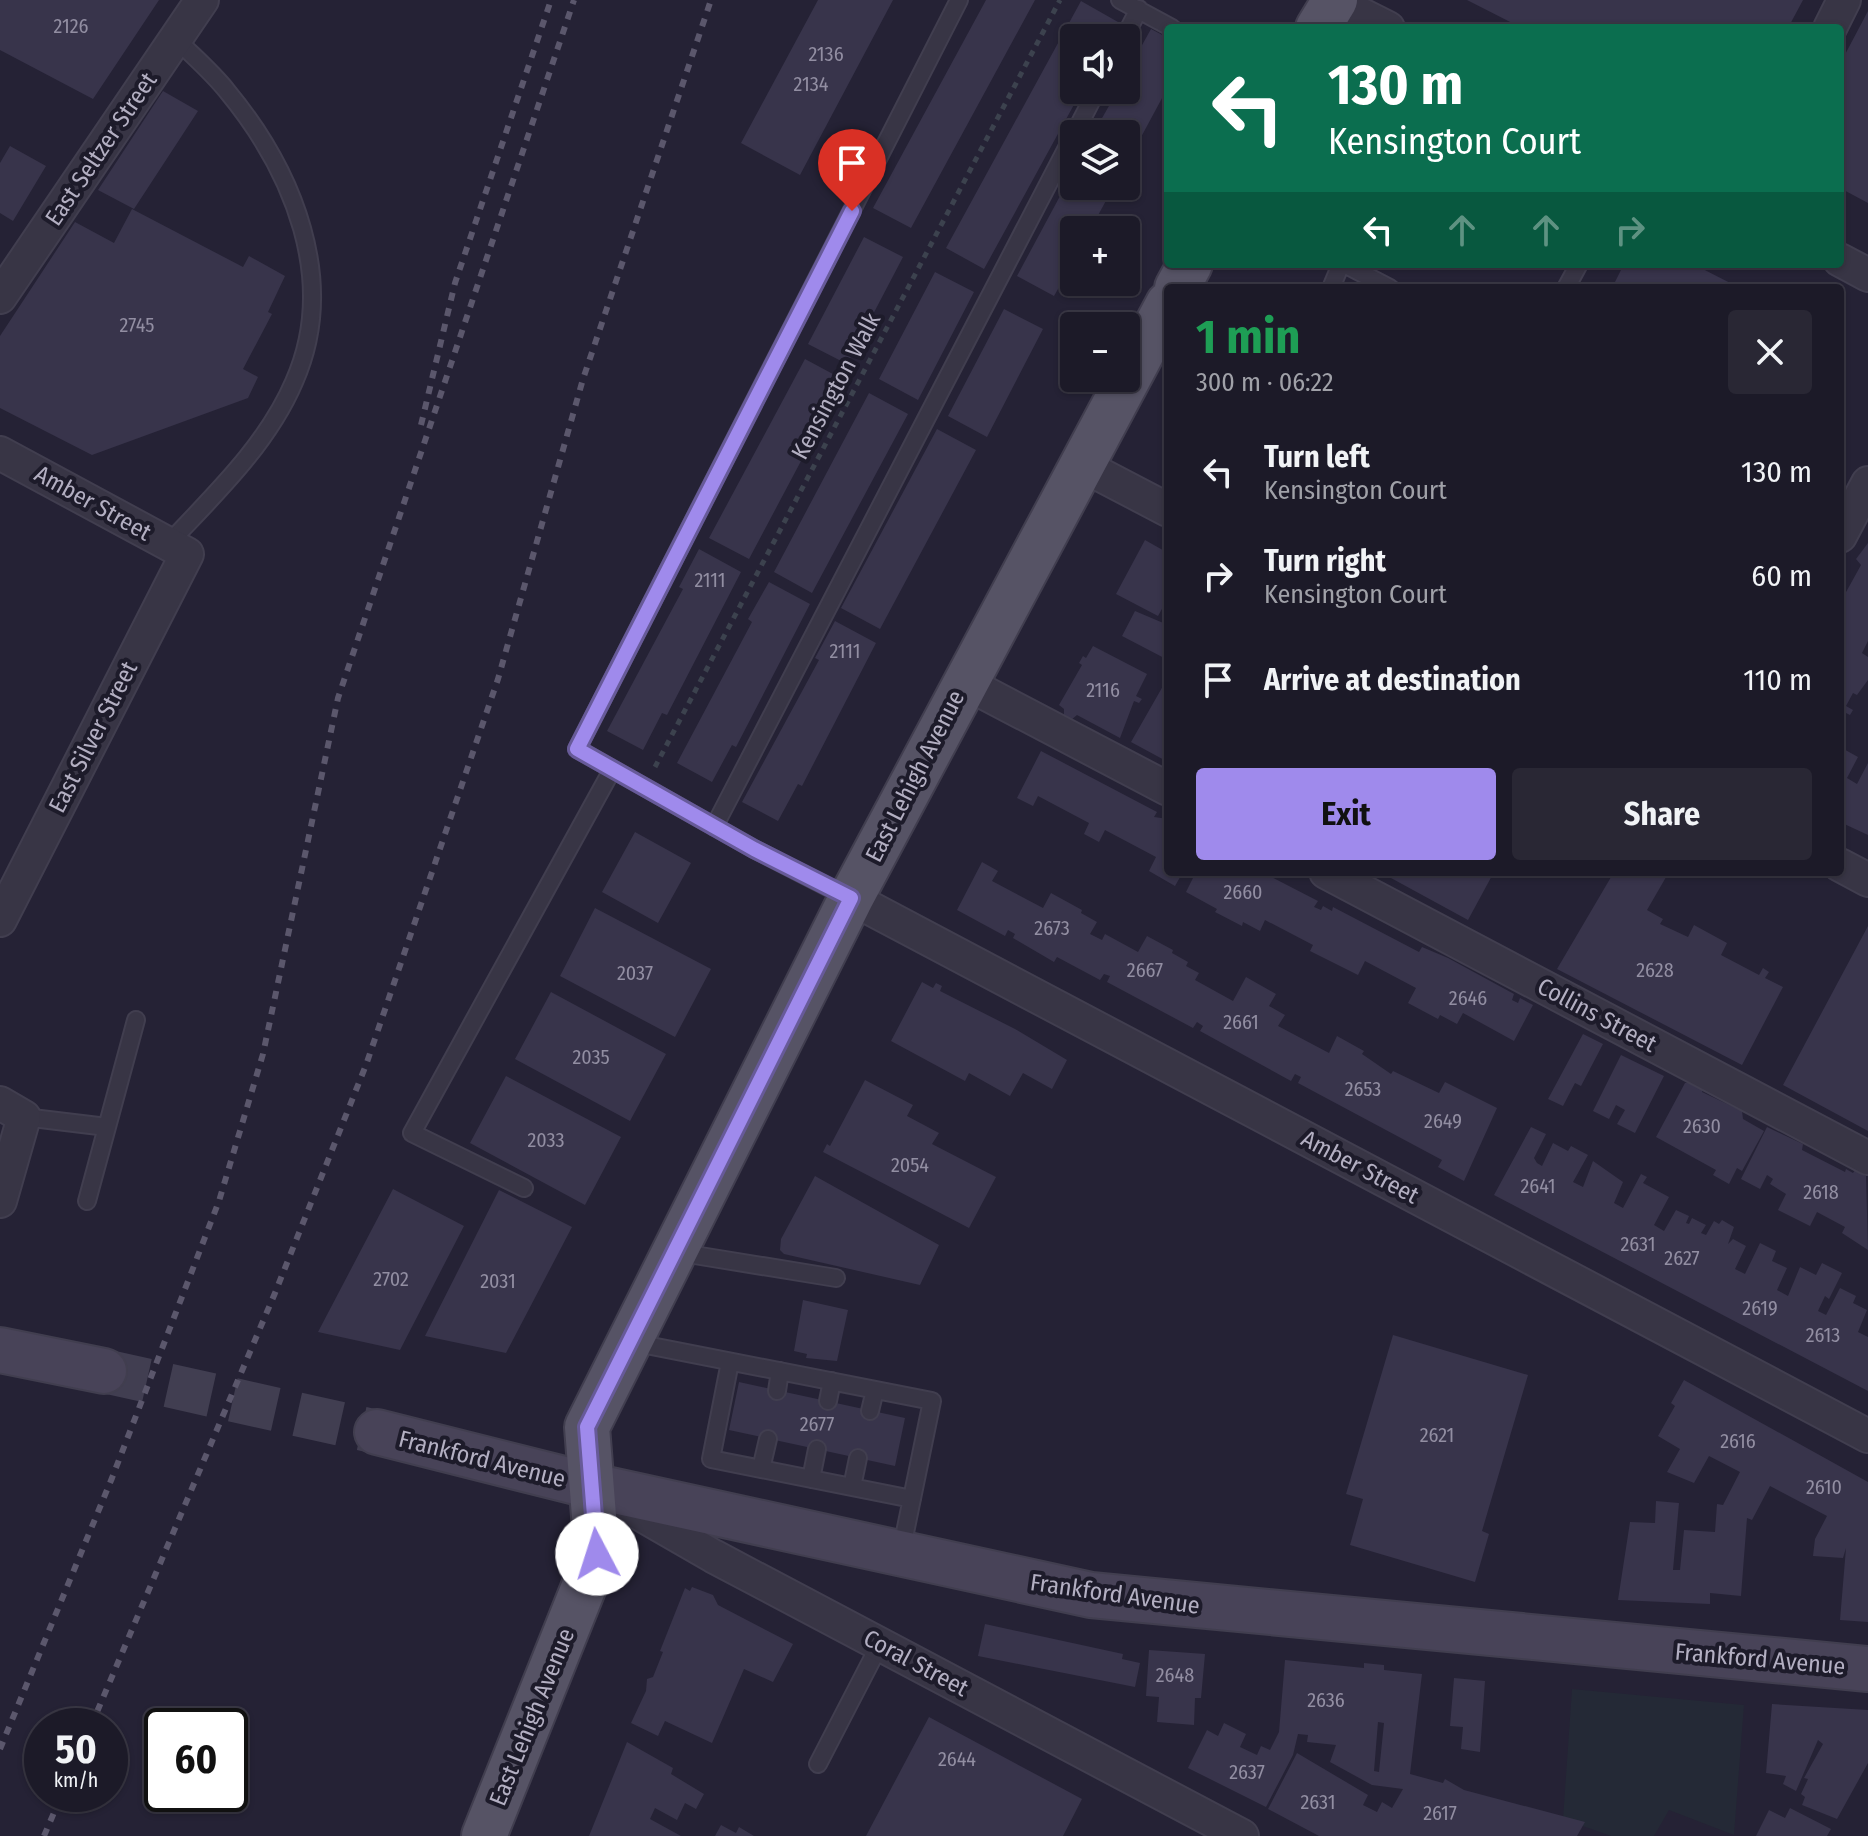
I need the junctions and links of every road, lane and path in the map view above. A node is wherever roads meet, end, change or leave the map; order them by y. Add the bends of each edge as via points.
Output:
1 (202, 0) edge
2 (959, 0) edge
3 (1060, 0) edge
4 (1120, 0) edge
5 (1335, 0) edge
6 (1844, 0) edge
7 (1139, 9) junction
8 (1131, 24) edge
9 (1165, 24) edge
10 (1320, 24) edge
11 (1380, 24) edge
12 (1832, 24) edge
13 (176, 39) junction
14 (1090, 104) edge
15 (1844, 262) edge
16 (1351, 268) edge
17 (1868, 275) edge
18 (1382, 284) edge
19 (0, 297) edge
20 (1164, 311) edge
21 (0, 453) edge
22 (1080, 464) junction
23 (1868, 483) edge
24 (1164, 508) edge
25 (1844, 528) edge
26 (177, 549) junction
27 (964, 682) junction
28 (612, 770) junction
29 (1164, 787) edge
30 (643, 789) junction
31 (714, 827) junction
32 (1844, 867) edge
33 (1334, 876) edge
34 (1868, 880) edge
35 (851, 898) junction
36 (0, 920) edge
37 (136, 1020) dead end
38 (12, 1110) edge
39 (107, 1127) junction
40 (1868, 1158) edge
41 (524, 1188) dead end
42 (0, 1201) edge
43 (87, 1201) dead end
44 (673, 1252) junction
45 (836, 1278) dead end
46 (629, 1342) junction
47 (0, 1350) edge
48 (730, 1362) junction
49 (104, 1371) tunnel mouth
50 (780, 1371) junction
51 (832, 1381) junction
52 (875, 1390) junction
53 (777, 1391) dead end
54 (828, 1401) dead end
55 (870, 1411) dead end
56 (377, 1432) tunnel mouth
57 (1868, 1436) edge
58 (768, 1439) dead end
59 (817, 1449) dead end
60 (858, 1458) dead end
61 (761, 1469) junction
62 (811, 1479) junction
63 (592, 1486) junction
64 (852, 1487) junction
65 (912, 1499) junction
66 (901, 1554) junction
67 (880, 1644) junction
68 (1868, 1669) edge
69 (818, 1764) dead end
70 (485, 1835) edge
71 (1242, 1836) edge

1 - 13 street, East Seltzer Street
2 - 28 lane via 577,749
3 - 30 path, Kensington Walk
4 - 7 lane
5 - 10 main road
5 - 11 street
6 - 12 street
7 - 8 lane
7 - 9 lane
13 - 19 street, East Seltzer Street
13 - 26 lane via 225,87 265,143 294,204 311,264 314,320 294,382 264,435
14 - 31 lane
15 - 17 street
16 - 18 lane
20 - 22 main road, East Lehigh Avenue
21 - 26 street, Amber Street
22 - 24 street
22 - 27 main road, East Lehigh Avenue
23 - 25 street
26 - 36 street, East Silver Street
27 - 29 street
27 - 35 main road, East Lehigh Avenue
28 - 30 lane
28 - 41 lane via 412,1133
30 - 31 lane
31 - 35 lane
32 - 34 street
33 - 40 street, Collins Street
35 - 44 main road, East Lehigh Avenue
35 - 57 street, Amber Street
37 - 39 lane
38 - 39 lane
38 - 42 street
39 - 43 lane
44 - 45 lane
44 - 46 main road, East Lehigh Avenue
46 - 48 lane
46 - 63 main road, East Lehigh Avenue via 587,1427
47 - 49 main road
48 - 50 lane
48 - 61 lane via 711,1459
50 - 51 lane
50 - 53 lane
51 - 52 lane
51 - 54 lane
52 - 55 lane
52 - 65 lane via 932,1401
56 - 63 main road, Frankford Avenue
58 - 61 lane
59 - 62 lane
60 - 64 lane
61 - 62 lane
62 - 64 lane
63 - 66 main road, Frankford Avenue
63 - 67 street, Coral Street
63 - 70 main road, East Lehigh Avenue via 597,1554
64 - 65 lane
65 - 66 lane
66 - 68 main road, Frankford Avenue via 1091,1595
67 - 69 lane
67 - 71 street, Coral Street

